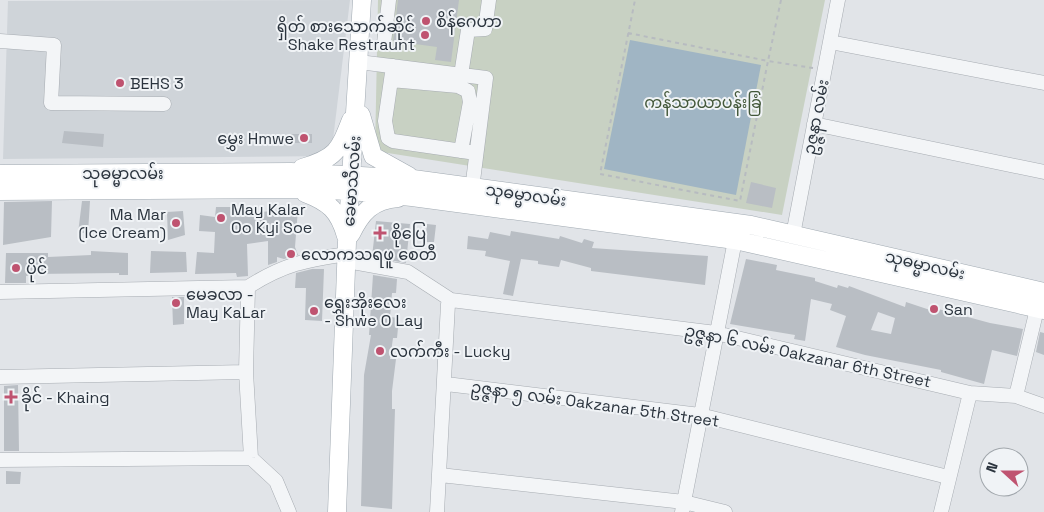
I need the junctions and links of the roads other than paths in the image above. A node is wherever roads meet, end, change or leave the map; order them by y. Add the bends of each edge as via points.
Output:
1 (362, 0) edge
2 (389, 0) edge
3 (489, 0) edge
4 (838, 0) edge
5 (0, 41) edge
6 (830, 42) junction
7 (384, 43) dead end
8 (359, 62) junction
9 (392, 73) junction
10 (461, 75) junction
11 (1044, 83) edge
12 (357, 103) junction
13 (164, 104) dead end
14 (814, 124) junction
15 (461, 151) junction
16 (476, 153) junction
17 (1044, 172) edge
18 (0, 174) edge
19 (413, 179) junction
20 (292, 180) junction
21 (352, 182) junction
22 (0, 192) edge
23 (471, 196) junction
24 (412, 197) junction
25 (738, 223) junction
26 (793, 235) junction
27 (735, 240) junction
28 (347, 252) junction
29 (248, 286) junction
30 (0, 292) edge
31 (1044, 292) edge
32 (451, 300) junction
33 (1041, 310) edge
34 (716, 333) junction
35 (246, 372) junction
36 (0, 377) edge
37 (446, 384) junction
38 (970, 393) junction
39 (1016, 396) junction
40 (1044, 406) edge
41 (700, 416) junction
42 (251, 458) junction
43 (0, 460) edge
44 (440, 475) junction
45 (948, 477) junction
46 (683, 507) edge
47 (289, 512) edge
48 (337, 512) edge
49 (437, 512) edge
50 (726, 512) edge
51 (942, 512) edge

1 - 8 main road, ခေမာသီလမ်း
2 - 7 street
3 - 10 street via 485,29 468,30
4 - 6 street, ဥဇ္ဇနာ လမ်း
5 - 13 street via 54,45 51,103
6 - 11 street
6 - 14 street, ဥဇ္ဇနာ လမ်း
8 - 9 street
8 - 12 main road, ခေမာသီလမ်း
9 - 10 street
9 - 15 street via 458,86 468,91 470,102
9 - 15 street via 386,121 388,138
10 - 16 street via 486,78
12 - 19 main road via 373,156
12 - 20 main road via 340,149
12 - 21 main road, ခေမာသီလမ်း
14 - 17 street
14 - 26 street, ဥဇ္ဇနာ လမ်း
15 - 16 street
16 - 23 street
18 - 20 main road, သုဓမ္မာလမ်း
19 - 21 main road, သုဓမ္မာလမ်း
19 - 23 main road, သုဓမ္မာလမ်း
20 - 21 main road, သုဓမ္မာလမ်း
20 - 22 main road, သုဓမ္မာလမ်း
20 - 28 main road via 325,200 342,220
21 - 24 main road, သုဓမ္မာလမ်း
21 - 28 main road, ခေမာသီလမ်း
23 - 24 main road, သုဓမ္မာလမ်း
23 - 25 main road, သုဓမ္မာလမ်း
23 - 27 main road, သုဓမ္မာလမ်း
24 - 28 main road via 386,199 360,215
25 - 26 main road, သုဓမ္မာလမ်း
25 - 27 street
26 - 31 main road, သုဓမ္မာလမ်း
27 - 33 main road, သုဓမ္မာလမ်း
27 - 34 street
28 - 29 street via 303,260 273,271
28 - 32 street via 408,272
28 - 48 main road, ခေမာသီလမ်း
29 - 30 street
29 - 35 street
32 - 34 street, ဥဇ္ဇနာ ၆ လမ်း Oakzanar 6th Street
32 - 37 street via 448,304
33 - 39 street
34 - 38 street, ဥဇ္ဇနာ ၆ လမ်း Oakzanar 6th Street
34 - 41 street
35 - 36 street
35 - 42 street
37 - 41 street, ဥဇ္ဇနာ ၅ လမ်း Oakzanar 5th Street
37 - 44 street
38 - 39 street, ဥဇ္ဇနာ ၆ လမ်း Oakzanar 6th Street
38 - 45 street
39 - 40 street, ဥဇ္ဇနာ ၆ လမ်း Oakzanar 6th Street
41 - 45 street, ဥဇ္ဇနာ ၅ လမ်း Oakzanar 5th Street
41 - 46 street
42 - 43 street
42 - 47 street via 276,481
44 - 46 street
44 - 49 street
45 - 51 street
46 - 50 street

